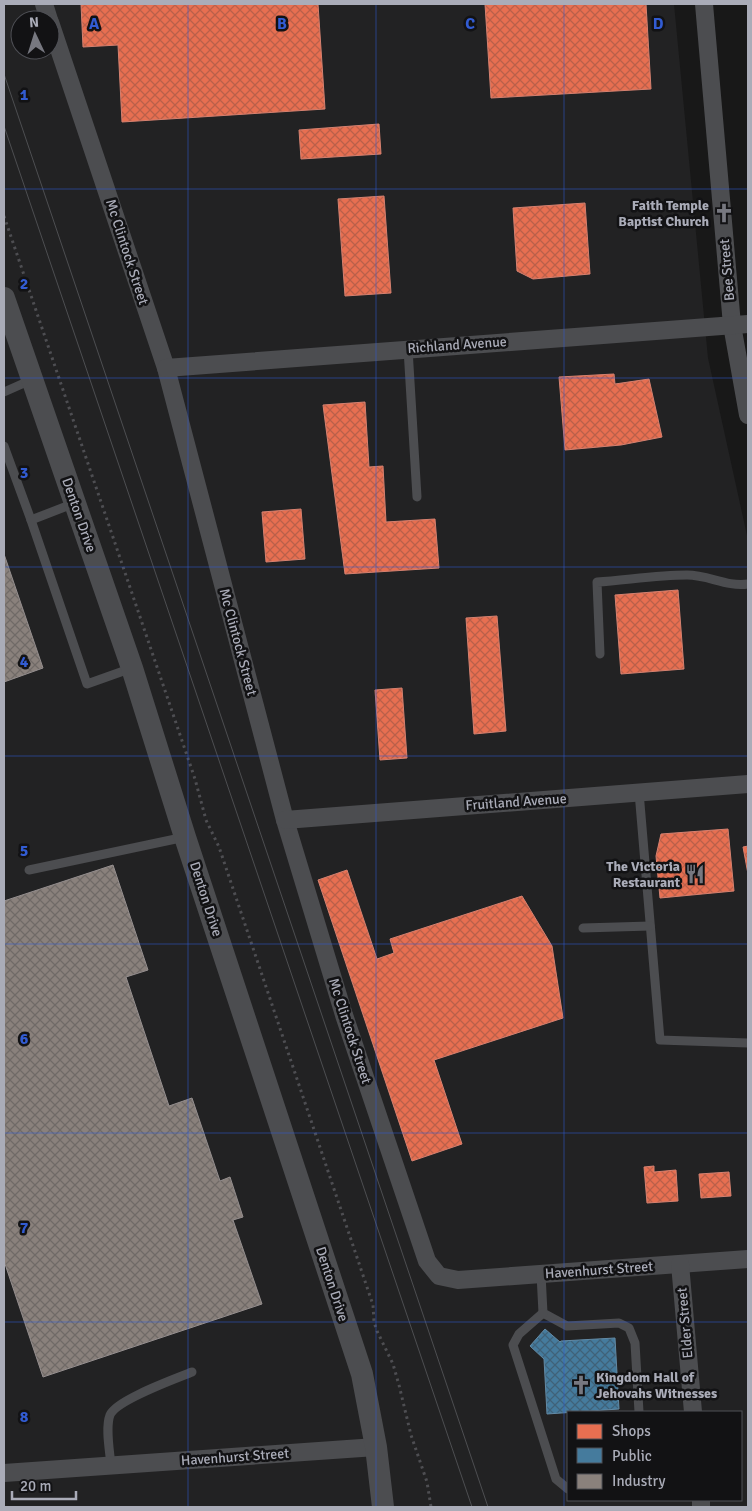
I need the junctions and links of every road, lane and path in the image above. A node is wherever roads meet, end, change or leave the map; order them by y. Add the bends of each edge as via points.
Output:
1 (704, 4) edge
2 (60, 51) edge
3 (4, 216) edge
4 (4, 298) edge
5 (740, 324) edge
6 (408, 348) junction
7 (166, 368) junction
8 (32, 380) junction
9 (4, 392) edge
10 (748, 415) edge
11 (4, 446) edge
12 (417, 497) dead end
13 (75, 503) junction
14 (31, 520) junction
15 (748, 584) edge
16 (600, 654) dead end
17 (132, 668) junction
18 (748, 784) edge
19 (639, 792) junction
20 (284, 820) junction
21 (185, 837) junction
22 (29, 870) dead end
23 (650, 926) junction
24 (582, 928) dead end
25 (748, 1043) edge
26 (748, 1259) edge
27 (427, 1261) joint
28 (680, 1264) junction
29 (540, 1274) junction
30 (543, 1313) junction
31 (192, 1372) dead end
32 (639, 1411) edge
33 (693, 1411) edge
34 (376, 1447) junction
35 (111, 1466) junction
36 (4, 1473) edge
37 (567, 1488) edge
38 (383, 1507) edge
39 (432, 1507) edge

1 - 5 street, Bee Street
2 - 7 street, Mc Clintock Street
3 - 39 path via 195,779 201,807 222,857 373,1305 374,1322 397,1378
4 - 8 street, Denton Drive
5 - 6 street, Richland Avenue
5 - 10 street, Bee Street
6 - 7 street, Richland Avenue
6 - 12 lane
7 - 20 street, Mc Clintock Street
8 - 9 lane
8 - 13 street, Denton Drive
11 - 14 lane
13 - 14 lane
13 - 17 street, Denton Drive
14 - 17 lane via 87,684
15 - 16 lane via 736,586 687,575 597,582
17 - 21 street, Denton Drive
18 - 19 street, Fruitland Avenue
19 - 20 street, Fruitland Avenue
19 - 23 lane
20 - 27 street, Mc Clintock Street via 344,1015
21 - 22 lane
21 - 34 street, Denton Drive via 362,1374
23 - 24 lane
23 - 25 lane via 660,1040
26 - 28 street, Havenhurst Street
27 - 29 street, Havenhurst Street via 439,1276 458,1280
28 - 29 street, Havenhurst Street
28 - 33 street, Elder Street
29 - 30 lane
30 - 32 lane via 567,1326 619,1323 629,1328 634,1343
30 - 37 lane via 519,1334 513,1345 556,1479
31 - 35 lane via 144,1392 117,1406 110,1414
34 - 35 street, Havenhurst Street
34 - 38 street, Denton Drive
35 - 36 street, Havenhurst Street

